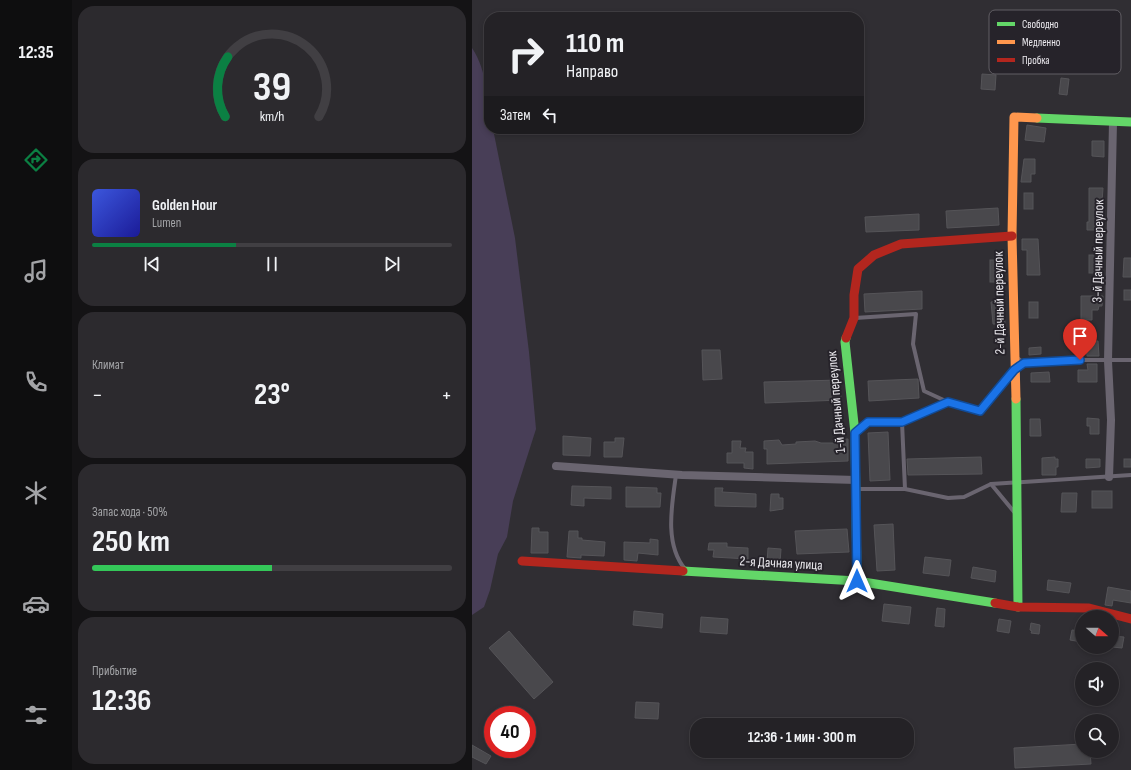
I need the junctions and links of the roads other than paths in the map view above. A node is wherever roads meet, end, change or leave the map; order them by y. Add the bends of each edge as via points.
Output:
1 (1113, 122) junction
2 (1131, 122) edge
3 (1012, 236) junction
4 (854, 318) junction
5 (1014, 355) junction
6 (1131, 360) edge
7 (1108, 361) junction
8 (1024, 363) junction
9 (1014, 370) junction
10 (948, 402) junction
11 (902, 422) junction
12 (855, 433) junction
13 (556, 466) dead end
14 (676, 474) junction
15 (1131, 475) edge
16 (1109, 477) junction
17 (1018, 483) junction
18 (991, 484) junction
19 (856, 485) junction
20 (905, 490) junction
21 (1018, 516) junction
22 (522, 561) dead end
23 (687, 571) junction
24 (857, 581) junction
25 (1018, 607) junction
26 (1131, 619) edge

1 - 2 street
1 - 3 street, 2-й Дачный переулок via 1014,117
1 - 7 street, 3-й Дачный переулок
3 - 4 street, 1-й Дачный переулок via 901,244 874,255 858,269
3 - 5 street, 2-й Дачный переулок
4 - 10 lane via 916,314 914,344 924,391
4 - 12 street, 1-й Дачный переулок via 845,342
5 - 8 lane
5 - 9 street, 2-й Дачный переулок
6 - 7 lane
7 - 8 lane
7 - 16 street, 3-й Дачный переулок via 1111,420
8 - 9 lane
9 - 10 lane via 980,411
9 - 17 street, 2-й Дачный переулок
10 - 11 lane
11 - 12 lane via 868,422
11 - 20 lane
12 - 19 street, 1-й Дачный переулок
13 - 14 street
14 - 19 street
14 - 23 lane via 671,515 674,549
15 - 16 lane
16 - 17 lane
17 - 18 lane
17 - 21 street, 2-й Дачный переулок
18 - 20 lane via 964,497 948,498
18 - 21 lane
19 - 20 lane
19 - 24 street, 1-й Дачный переулок
21 - 25 street, 2-й Дачный переулок
22 - 23 street, 2-я Дачная улица
23 - 24 street, 2-я Дачная улица
24 - 25 street, 2-я Дачная улица
25 - 26 street, 2-я Дачная улица via 1089,608

